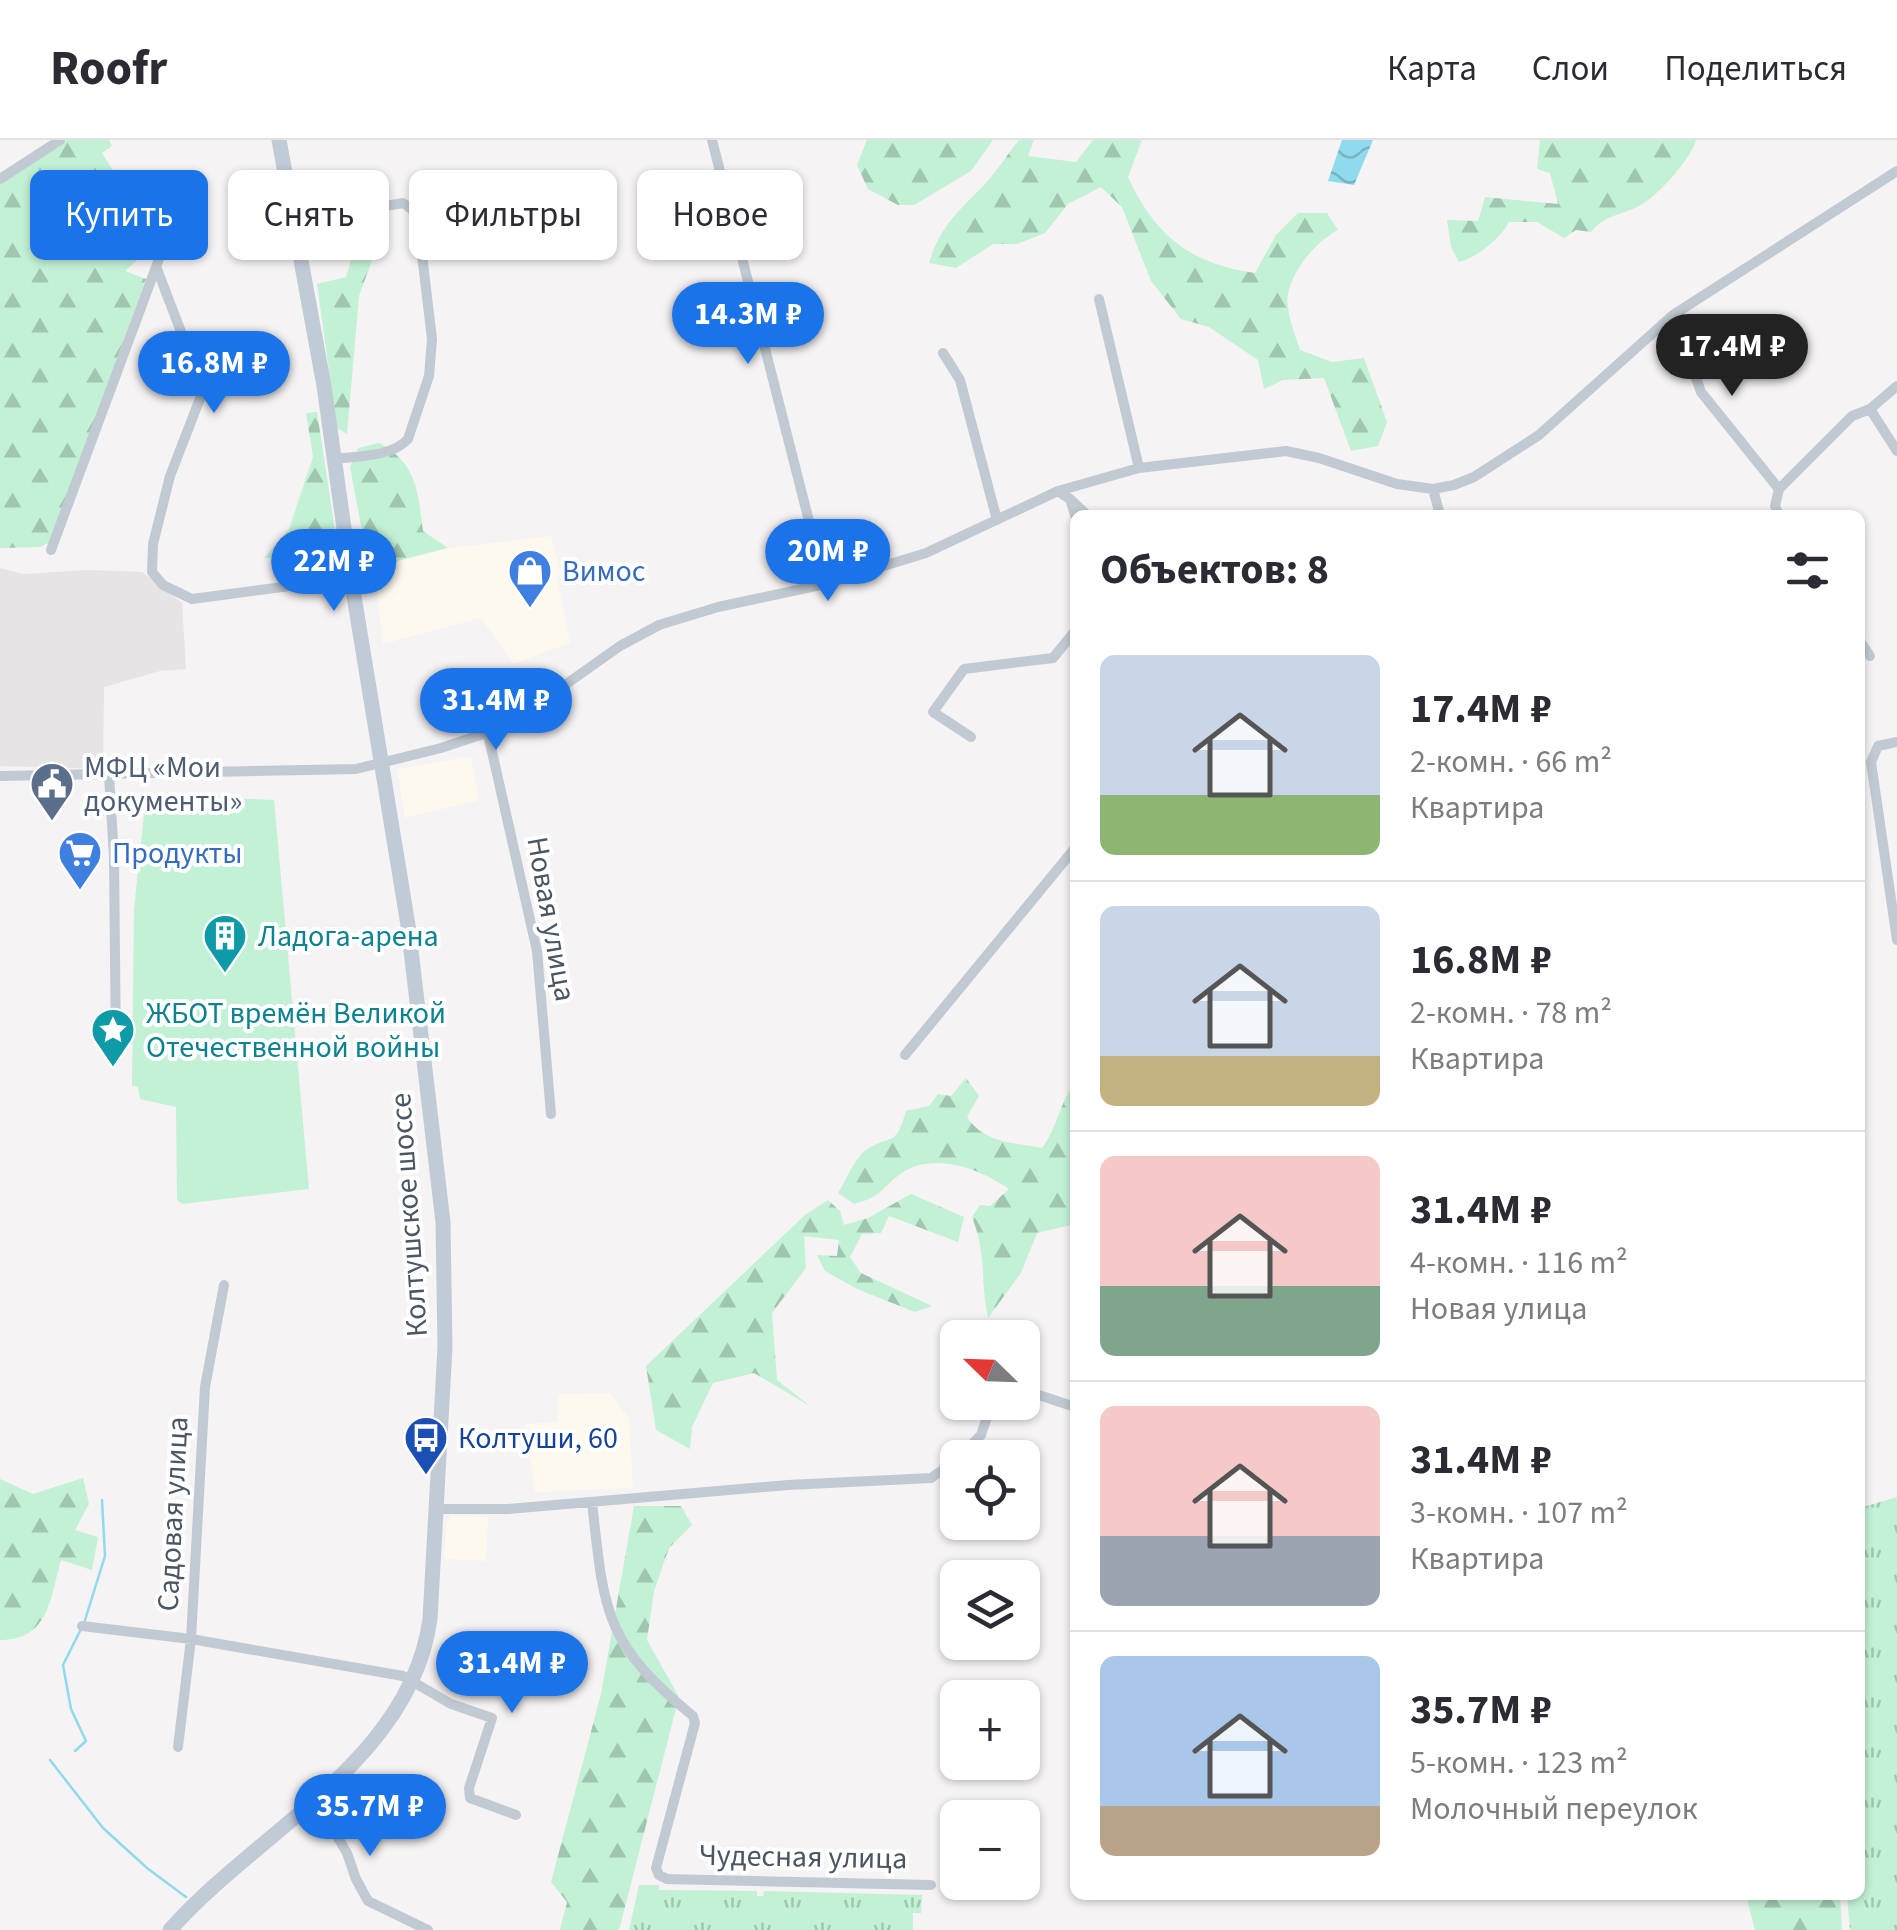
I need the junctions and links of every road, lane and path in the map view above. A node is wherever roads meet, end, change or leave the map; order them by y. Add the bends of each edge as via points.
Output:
1 (60, 140) edge
2 (279, 140) edge
3 (712, 140) edge
4 (285, 170) edge
5 (1897, 171) edge
6 (0, 178) edge
7 (389, 205) edge
8 (159, 260) edge
9 (301, 260) edge
10 (157, 269) junction
11 (1099, 300) dead end
12 (1672, 314) junction
13 (943, 353) dead end
14 (1897, 386) edge
15 (1870, 409) junction
16 (1897, 451) edge
17 (334, 459) junction
18 (1139, 468) junction
19 (1433, 489) junction
20 (1779, 490) junction
21 (1058, 491) junction
22 (1070, 499) junction
23 (1073, 510) edge
24 (1084, 510) edge
25 (1439, 510) edge
26 (1774, 510) edge
27 (997, 520) junction
28 (52, 550) dead end
29 (351, 578) junction
30 (826, 584) junction
31 (1070, 636) edge
32 (1865, 648) edge
33 (1870, 656) dead end
34 (488, 734) junction
35 (970, 737) dead end
36 (1897, 742) edge
37 (382, 763) junction
38 (109, 775) junction
39 (0, 776) edge
40 (1070, 854) edge
41 (1897, 940) edge
42 (116, 1052) dead end
43 (905, 1055) dead end
44 (551, 1114) dead end
45 (224, 1286) dead end
46 (1040, 1395) edge
47 (1070, 1406) edge
48 (940, 1471) edge
49 (592, 1502) junction
50 (436, 1509) junction
51 (82, 1626) dead end
52 (191, 1639) junction
53 (412, 1682) junction
54 (178, 1747) dead end
55 (314, 1798) junction
56 (516, 1815) dead end
57 (931, 1884) dead end
58 (170, 1930) edge
59 (428, 1930) edge

1 - 6 street
2 - 4 main road, Колтушское шоссе
3 - 30 street
5 - 12 street
7 - 17 street via 402,203 416,212 432,330 429,376 402,447
8 - 10 street
9 - 17 main road, Колтушское шоссе
10 - 28 street
10 - 29 street via 202,396 170,476 152,572 192,599
11 - 18 street
12 - 19 street via 1521,448 1474,477
12 - 20 street via 1701,392
13 - 27 street via 960,380
14 - 15 street
15 - 16 street
15 - 20 street via 1852,416
17 - 29 main road, Колтушское шоссе
18 - 19 street via 1286,450
18 - 21 street
19 - 25 street
20 - 26 street
21 - 22 street
21 - 27 street
22 - 23 street
22 - 24 street
27 - 30 street via 926,553
29 - 37 main road, Колтушское шоссе
30 - 34 street via 639,634 538,707
31 - 35 street via 1053,658 964,669 933,712
32 - 33 street
34 - 37 street
34 - 44 street, Новая улица via 537,951
36 - 41 street via 1878,746 1871,762
37 - 38 street
37 - 50 main road, Колтушское шоссе via 421,1020 446,1262
38 - 39 street
38 - 42 street
40 - 43 street
45 - 52 street, Садовая улица via 205,1387
46 - 47 street
48 - 49 street via 931,1478
49 - 50 street
49 - 57 street, Чудесная улица via 613,1626 638,1667 694,1716 658,1874
50 - 53 main road, Колтушское шоссе via 427,1641
51 - 52 street
52 - 53 street
52 - 54 street, Садовая улица
53 - 55 main road, Колтушское шоссе via 381,1733
53 - 56 street via 492,1718 470,1798
55 - 58 main road, Колтушское шоссе
55 - 59 street via 368,1901

